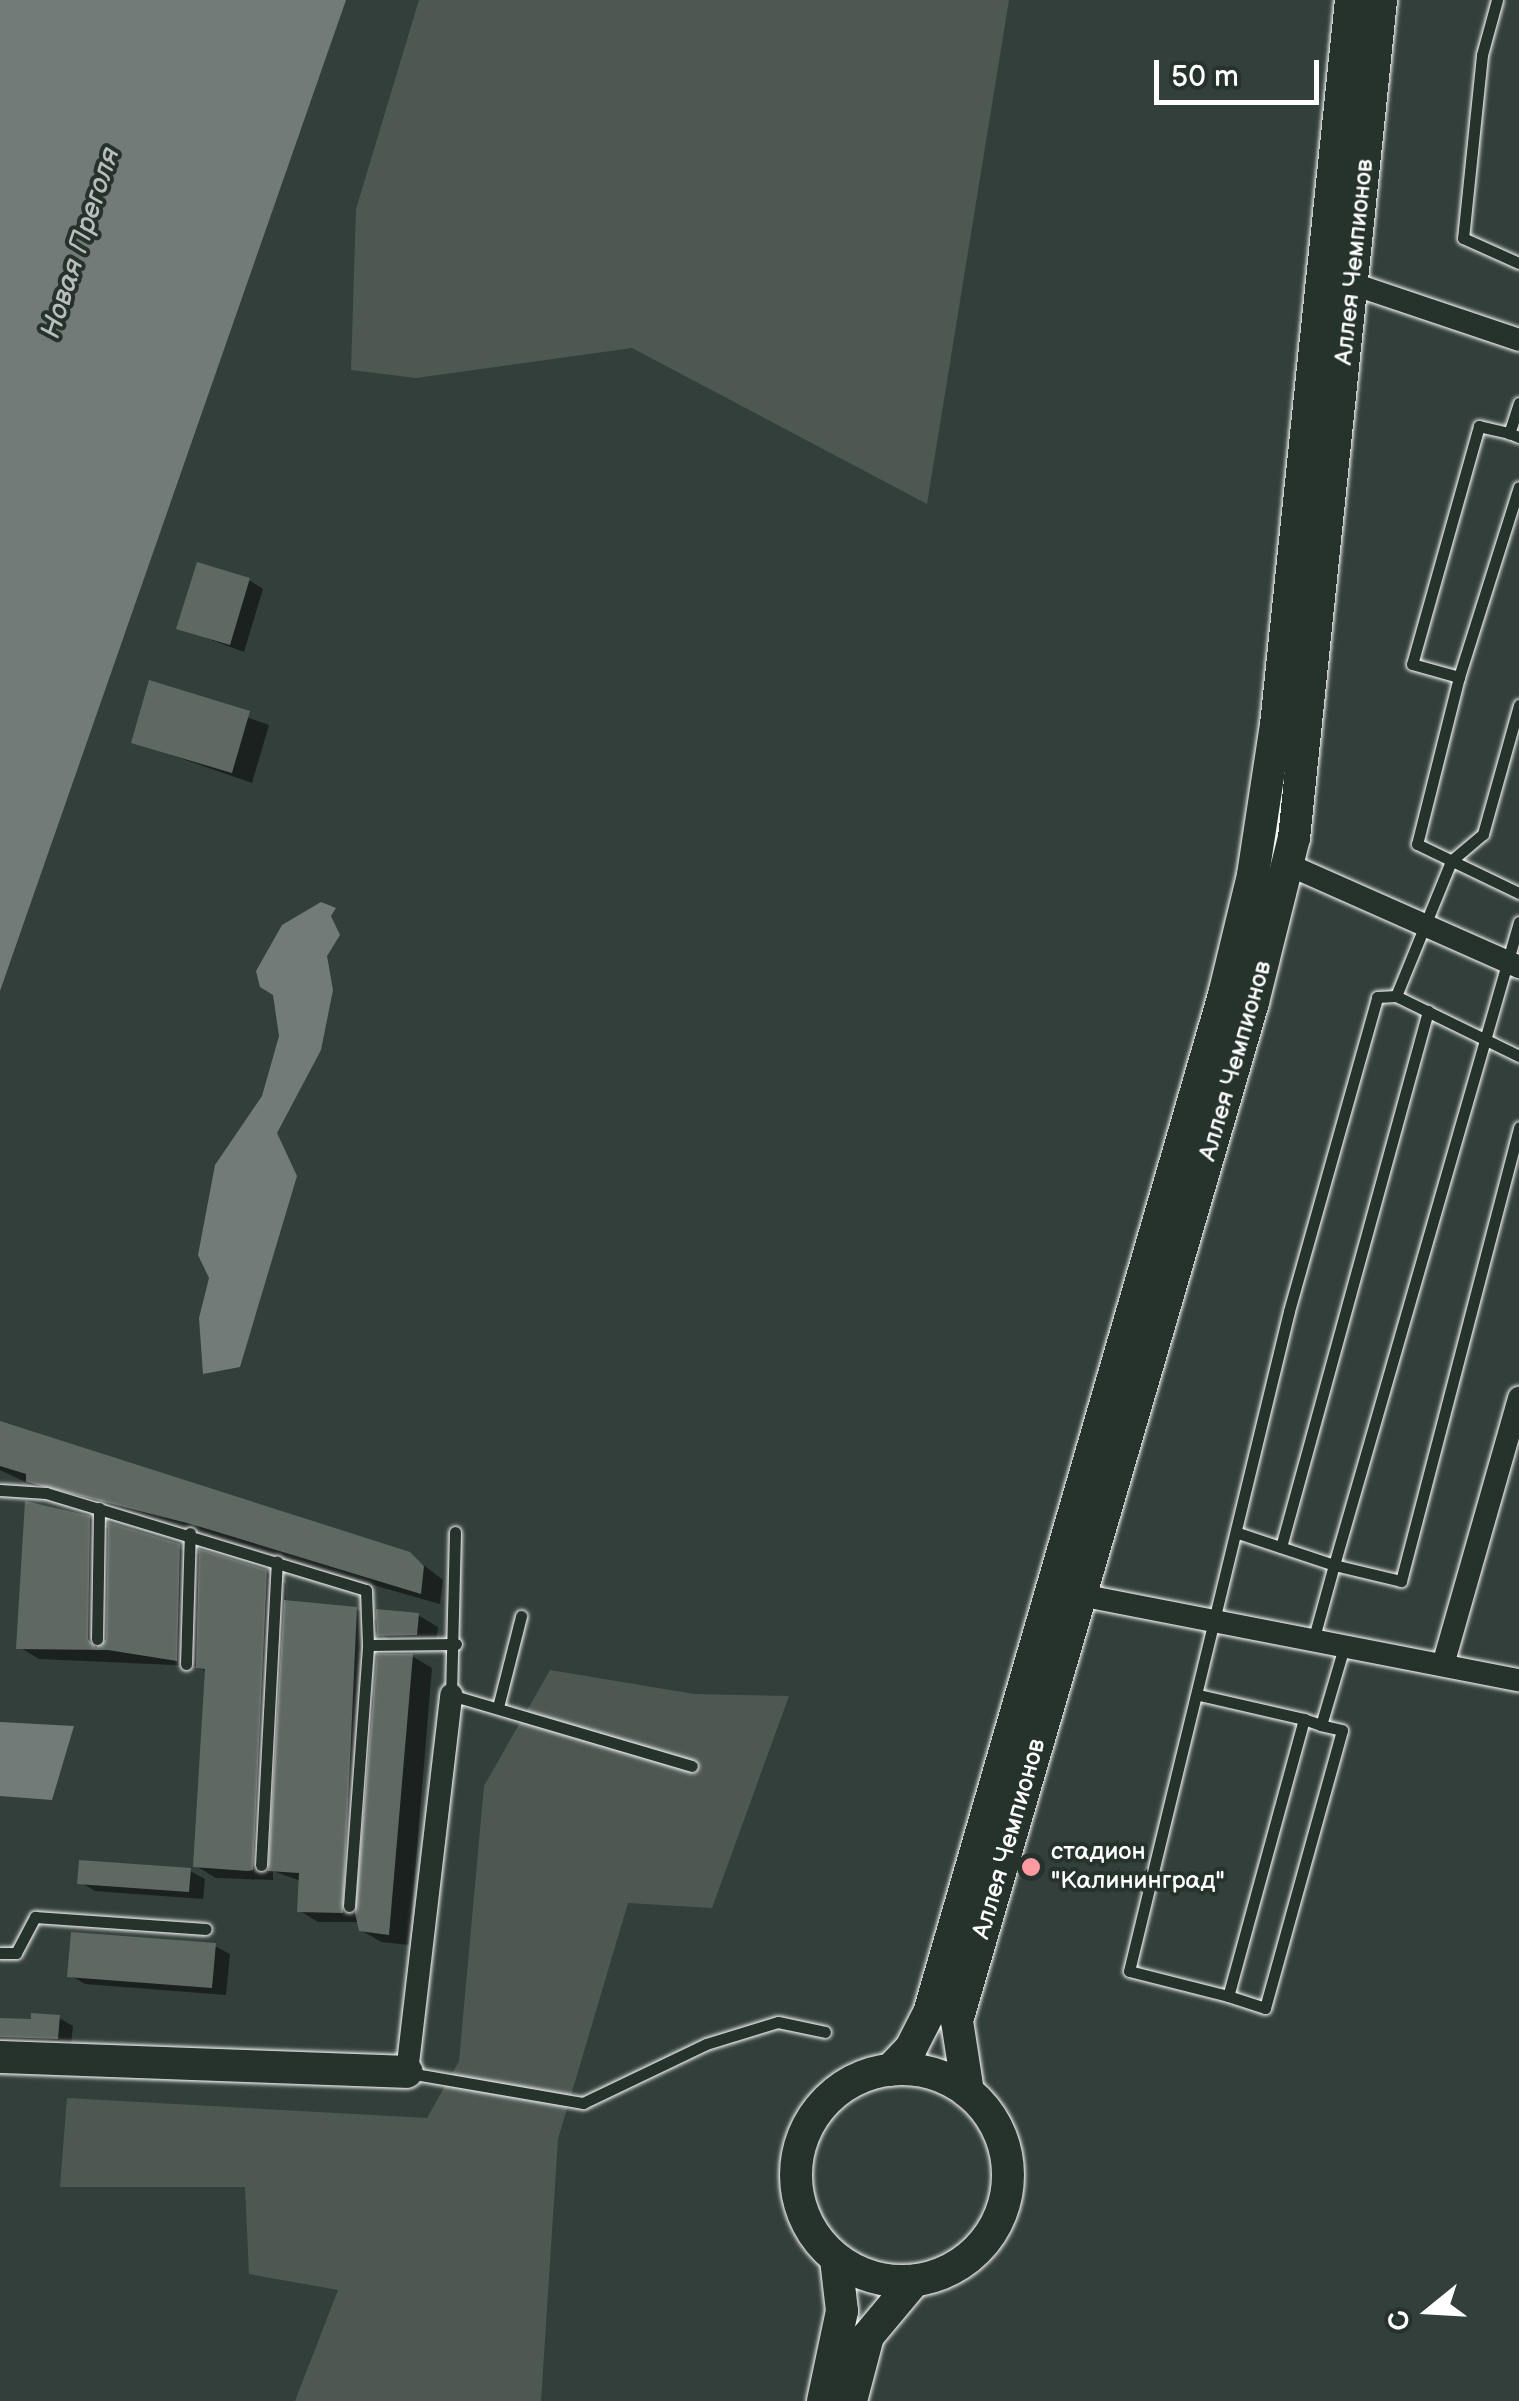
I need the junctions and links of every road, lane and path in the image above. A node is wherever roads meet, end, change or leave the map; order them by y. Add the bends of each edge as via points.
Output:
1 (1351, 0) edge
2 (1381, 0) edge
3 (1497, 0) edge
4 (1519, 263) edge
5 (1353, 284) junction
6 (1519, 340) edge
7 (1519, 403) edge
8 (1514, 435) edge
9 (1519, 487) edge
10 (1459, 676) junction
11 (1519, 706) edge
12 (1451, 861) junction
13 (1288, 865) junction
14 (1519, 893) edge
15 (1519, 922) edge
16 (1428, 926) junction
17 (1512, 964) edge
18 (1396, 996) junction
19 (1428, 1011) junction
20 (1482, 1036) junction
21 (1519, 1056) edge
22 (1519, 1127) edge
23 (1519, 1398) edge
24 (0, 1490) edge
25 (99, 1508) junction
26 (455, 1532) dead end
27 (1238, 1532) junction
28 (190, 1533) junction
29 (1282, 1547) junction
30 (278, 1561) junction
31 (1334, 1564) junction
32 (1080, 1596) junction
33 (520, 1616) dead end
34 (1218, 1623) junction
35 (98, 1639) dead end
36 (1314, 1641) junction
37 (456, 1644) junction
38 (368, 1645) junction
39 (1344, 1647) junction
40 (186, 1664) dead end
41 (1442, 1665) junction
42 (1519, 1680) edge
43 (451, 1695) junction
44 (1199, 1695) junction
45 (498, 1707) junction
46 (1304, 1719) junction
47 (1321, 1725) junction
48 (692, 1766) dead end
49 (261, 1865) dead end
50 (350, 1906) dead end
51 (206, 1929) dead end
52 (0, 1953) edge
53 (1228, 1996) junction
54 (824, 2032) dead end
55 (0, 2057) edge
56 (890, 2070) junction
57 (407, 2072) junction
58 (968, 2092) junction
59 (836, 2259) junction
60 (914, 2281) junction
61 (823, 2401) edge
62 (852, 2401) edge

1 - 56 main road, Аллея Чемпионов via 1276,724 1253,875 929,2014
2 - 5 main road, Аллея Чемпионов
3 - 4 lane via 1482,55 1463,238
5 - 6 street
5 - 13 main road, Аллея Чемпионов via 1306,760
7 - 8 lane
8 - 10 lane via 1479,426 1412,664
9 - 10 lane
10 - 12 lane via 1417,844
11 - 12 lane via 1483,834
12 - 14 lane
12 - 16 lane
13 - 16 street
13 - 32 main road, Аллея Чемпионов
15 - 17 lane
16 - 17 street
16 - 18 lane
17 - 20 lane
18 - 19 lane
18 - 27 lane via 1377,997 1289,1311
19 - 20 lane
19 - 29 lane
20 - 21 lane
20 - 31 lane
22 - 31 lane via 1400,1582
23 - 41 street
24 - 25 lane via 46,1493
25 - 28 lane
25 - 35 lane
26 - 37 lane
27 - 29 lane
27 - 34 lane
28 - 30 lane
28 - 40 lane
29 - 31 lane
30 - 38 lane via 366,1590
30 - 49 lane
31 - 36 lane
32 - 34 street
32 - 58 main road, Аллея Чемпионов via 957,2020
33 - 45 lane
34 - 36 street
34 - 44 lane
36 - 39 street
37 - 38 lane
37 - 43 lane
38 - 50 lane
39 - 41 street
39 - 47 lane
41 - 42 street
43 - 45 lane
43 - 57 street
44 - 46 lane
44 - 53 lane via 1129,1970
45 - 48 lane
46 - 47 lane
46 - 53 lane
47 - 53 lane via 1342,1730 1265,2008
51 - 52 lane via 34,1917 16,1953
54 - 57 lane via 778,2022 706,2044 583,2103
55 - 57 main road
56 - 58 main road via 932,2073
56 - 59 main road, Аллея Чемпионов via 834,2094 800,2146 801,2208
58 - 60 main road, Аллея Чемпионов via 1004,2143 1004,2205 971,2257
59 - 60 main road via 873,2278
59 - 61 main road, Аллея Чемпионов via 842,2310
60 - 62 main road, Аллея Чемпионов via 868,2336

